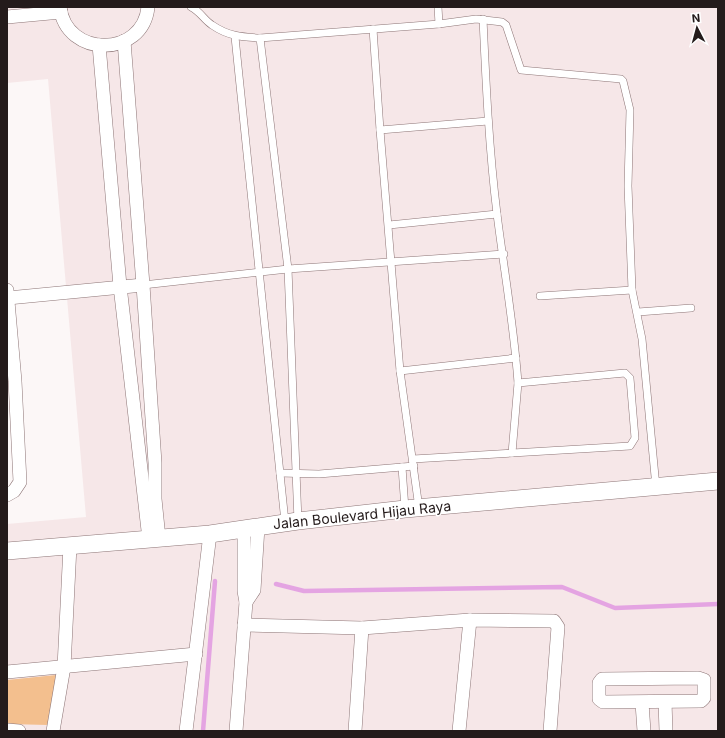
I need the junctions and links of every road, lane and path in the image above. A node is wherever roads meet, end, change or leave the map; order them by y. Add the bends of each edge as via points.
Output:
1 (148, 7) edge
2 (191, 7) edge
3 (438, 7) edge
4 (60, 10) edge
5 (7, 18) edge
6 (483, 19) junction
7 (439, 24) junction
8 (374, 29) junction
9 (236, 37) junction
10 (260, 38) junction
11 (124, 41) junction
12 (99, 45) junction
13 (488, 121) junction
14 (380, 130) junction
15 (497, 214) junction
16 (389, 225) junction
17 (504, 254) junction
18 (392, 262) junction
19 (288, 269) junction
20 (260, 272) junction
21 (143, 285) junction
22 (120, 286) junction
23 (632, 290) junction
24 (7, 294) edge
25 (540, 296) dead end
26 (691, 308) dead end
27 (638, 312) junction
28 (516, 358) junction
29 (400, 371) junction
30 (11, 382) edge
31 (518, 383) junction
32 (512, 453) junction
33 (413, 463) junction
34 (402, 467) junction
35 (280, 473) junction
36 (296, 473) junction
37 (718, 481) edge
38 (656, 487) junction
39 (7, 495) edge
40 (150, 499) junction
41 (411, 501) junction
42 (293, 517) junction
43 (251, 528) junction
44 (210, 534) junction
45 (154, 538) junction
46 (70, 546) junction
47 (7, 551) edge
48 (470, 620) junction
49 (244, 625) junction
50 (362, 628) junction
51 (196, 654) junction
52 (64, 667) junction
53 (7, 672) edge
54 (665, 702) junction
55 (642, 703) junction
56 (7, 730) edge
57 (19, 731) edge
58 (53, 731) edge
59 (186, 731) edge
60 (236, 731) edge
61 (355, 731) edge
62 (460, 731) edge
63 (550, 731) edge
64 (644, 731) edge
65 (666, 731) edge

1 - 11 street via 139,29
2 - 9 lane via 198,10 211,25
3 - 7 lane
4 - 5 street
4 - 12 street via 64,22 77,37
6 - 7 lane
6 - 13 lane
6 - 23 lane via 505,24 521,70 621,80 625,83 630,110 628,186
7 - 8 lane
8 - 10 lane
8 - 14 lane
9 - 10 lane
9 - 20 lane
10 - 19 lane
11 - 12 street
11 - 21 street
12 - 22 street
13 - 14 lane
13 - 15 lane
14 - 16 lane
15 - 16 lane
15 - 17 lane
16 - 18 lane
17 - 18 lane
17 - 28 lane
18 - 19 lane
18 - 29 lane
19 - 20 lane
19 - 36 lane
20 - 21 lane
20 - 35 lane
21 - 22 street
21 - 40 street via 155,463
22 - 24 street
22 - 40 street
23 - 25 lane
23 - 27 lane
24 - 30 street
26 - 27 lane
27 - 38 lane
28 - 29 lane
28 - 31 lane
29 - 33 lane
30 - 39 street via 20,482 14,491
31 - 32 lane
31 - 32 lane via 625,373 630,378 635,438 630,446
32 - 33 lane
33 - 34 lane
33 - 41 lane via 416,481
34 - 36 lane via 319,474
34 - 41 lane via 403,482
35 - 36 lane
35 - 42 lane via 283,505
36 - 42 lane
37 - 38 street, Jalan Boulevard Hijau Raya
38 - 41 street, Jalan Boulevard Hijau Raya
40 - 45 street
41 - 42 street, Jalan Boulevard Hijau Raya
42 - 43 street, Jalan Boulevard Hijau Raya
43 - 44 street, Jalan Boulevard Hijau Raya
43 - 49 street via 244,591
44 - 45 street, Jalan Boulevard Hijau Raya
44 - 51 street
45 - 46 street, Jalan Boulevard Hijau Raya
46 - 47 street, Jalan Boulevard Hijau Raya
46 - 52 street
48 - 50 street
48 - 62 street
48 - 63 street via 556,622 558,627
49 - 50 street
49 - 60 street
50 - 61 street
51 - 52 street
51 - 59 street
52 - 53 street
52 - 58 street
54 - 55 street
54 - 55 street via 701,701 704,698 703,679 602,679 599,682 601,702
54 - 65 street
55 - 64 street
56 - 57 street

